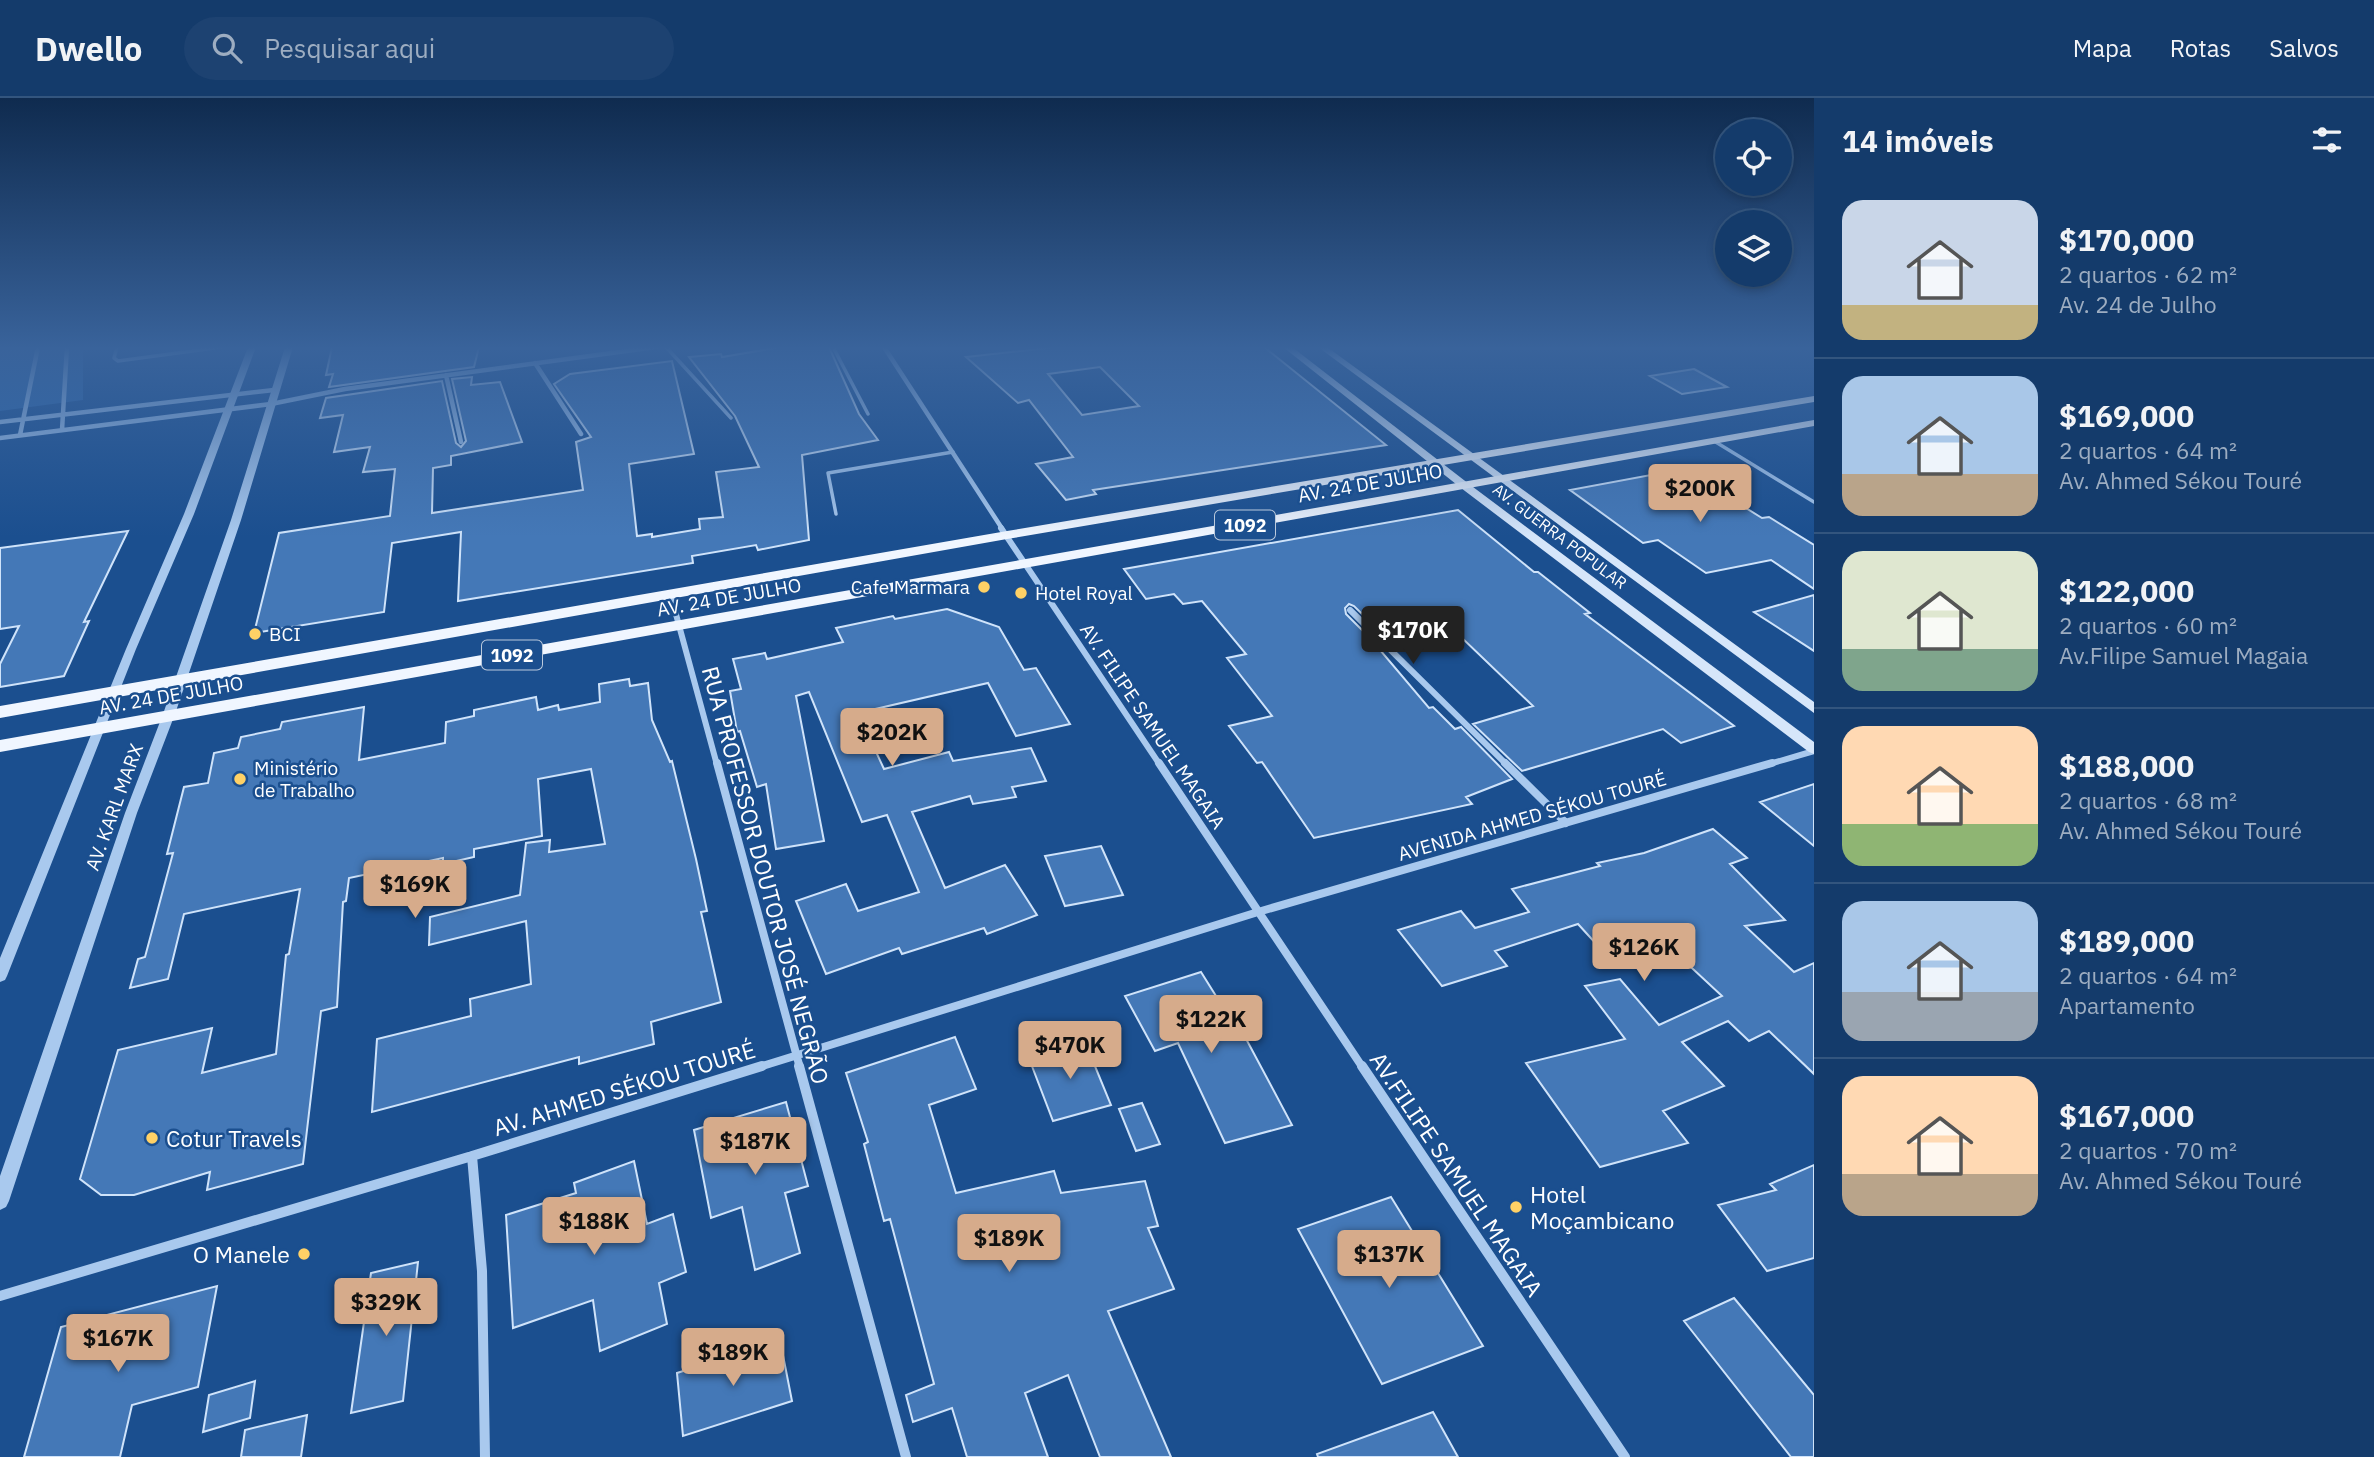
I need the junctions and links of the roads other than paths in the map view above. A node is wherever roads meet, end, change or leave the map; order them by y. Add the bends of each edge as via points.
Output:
1 (26, 410) edge
2 (64, 410) edge
3 (96, 410) edge
4 (224, 410) edge
5 (228, 410) edge
6 (269, 410) edge
7 (453, 410) edge
8 (566, 410) edge
9 (724, 410) edge
10 (866, 410) edge
11 (926, 410) edge
12 (1368, 410) edge
13 (1406, 410) edge
14 (1743, 410) edge
15 (64, 414) junction
16 (868, 414) dead end
17 (731, 418) dead end
18 (24, 419) junction
19 (0, 422) edge
20 (1814, 423) edge
21 (62, 429) junction
22 (581, 434) dead end
23 (20, 435) junction
24 (0, 438) edge
25 (1714, 441) junction
26 (460, 442) dead end
27 (953, 452) junction
28 (1467, 456) junction
29 (1434, 462) junction
30 (1500, 480) junction
31 (1465, 486) junction
32 (1814, 502) edge
33 (836, 514) dead end
34 (1007, 534) junction
35 (1024, 563) junction
36 (671, 596) junction
37 (1350, 610) dead end
38 (679, 626) junction
39 (181, 680) junction
40 (114, 692) junction
41 (1814, 709) edge
42 (0, 712) edge
43 (169, 714) junction
44 (99, 727) junction
45 (0, 746) edge
46 (1814, 750) edge
47 (1566, 823) junction
48 (1258, 912) junction
49 (0, 976) edge
50 (794, 1055) junction
51 (472, 1156) junction
52 (0, 1201) edge
53 (0, 1296) edge
54 (485, 1457) edge
55 (906, 1457) edge
56 (1625, 1457) edge

1 - 18 street
2 - 15 street
3 - 15 street
4 - 21 street
5 - 40 street
6 - 39 street, AV. KARL MARX
7 - 26 street
8 - 22 street
9 - 17 lane
10 - 16 lane
11 - 27 street, AV. FILIPE SAMUEL MAGAIA
12 - 29 main road, AV. GUERRA POPULAR
13 - 28 main road, AV. GUERRA POPULAR
14 - 28 main road, AV. 24 DE JULHO
15 - 18 street
15 - 21 street
18 - 19 street
18 - 23 street
20 - 25 main road
21 - 23 street
23 - 24 street
25 - 30 main road
25 - 32 lane
27 - 33 lane via 828,473
27 - 34 street, AV. FILIPE SAMUEL MAGAIA
28 - 29 main road, AV. 24 DE JULHO
28 - 30 main road, AV. GUERRA POPULAR
29 - 31 main road, AV. GUERRA POPULAR
29 - 34 main road, AV. 24 DE JULHO / 1092
30 - 31 main road, AV. 24 DE JULHO
30 - 41 main road, AV. GUERRA POPULAR
31 - 35 main road, AV. 24 DE JULHO / 1092
31 - 46 main road, AV. GUERRA POPULAR
34 - 35 street, AV. FILIPE SAMUEL MAGAIA
34 - 36 main road, AV. 24 DE JULHO / 1092
35 - 38 main road, AV. 24 DE JULHO / 1092
35 - 48 street, AV. FILIPE SAMUEL MAGAIA
36 - 38 street, RUA PROFESSOR DOUTOR JOSÉ NEGRÃO
36 - 39 main road, AV. 24 DE JULHO / 1092
37 - 47 street
38 - 43 main road, AV. 24 DE JULHO / 1092
38 - 50 street, RUA PROFESSOR DOUTOR JOSÉ NEGRÃO
39 - 40 main road, AV. 24 DE JULHO / 1092
39 - 43 street, AV. KARL MARX
40 - 42 main road, AV. 24 DE JULHO / 1092
40 - 44 street
43 - 44 main road, AV. 24 DE JULHO / 1092
43 - 52 street, AV. KARL MARX
44 - 45 main road, AV. 24 DE JULHO / 1092
44 - 49 street
46 - 47 street, AVENIDA AHMED SÉKOU TOURÉ
47 - 48 street, AVENIDA AHMED SÉKOU TOURÉ
48 - 50 street, AV. AHMED SÉKOU TOURÉ
48 - 56 street, AV.FILIPE SAMUEL MAGAIA
50 - 51 street, AV. AHMED SÉKOU TOURÉ
50 - 55 street, RUA PROFESSOR DOUTOR JOSÉ NEGRÃO
51 - 53 street, AV. AHMED SÉKOU TOURÉ
51 - 54 street via 482,1271

